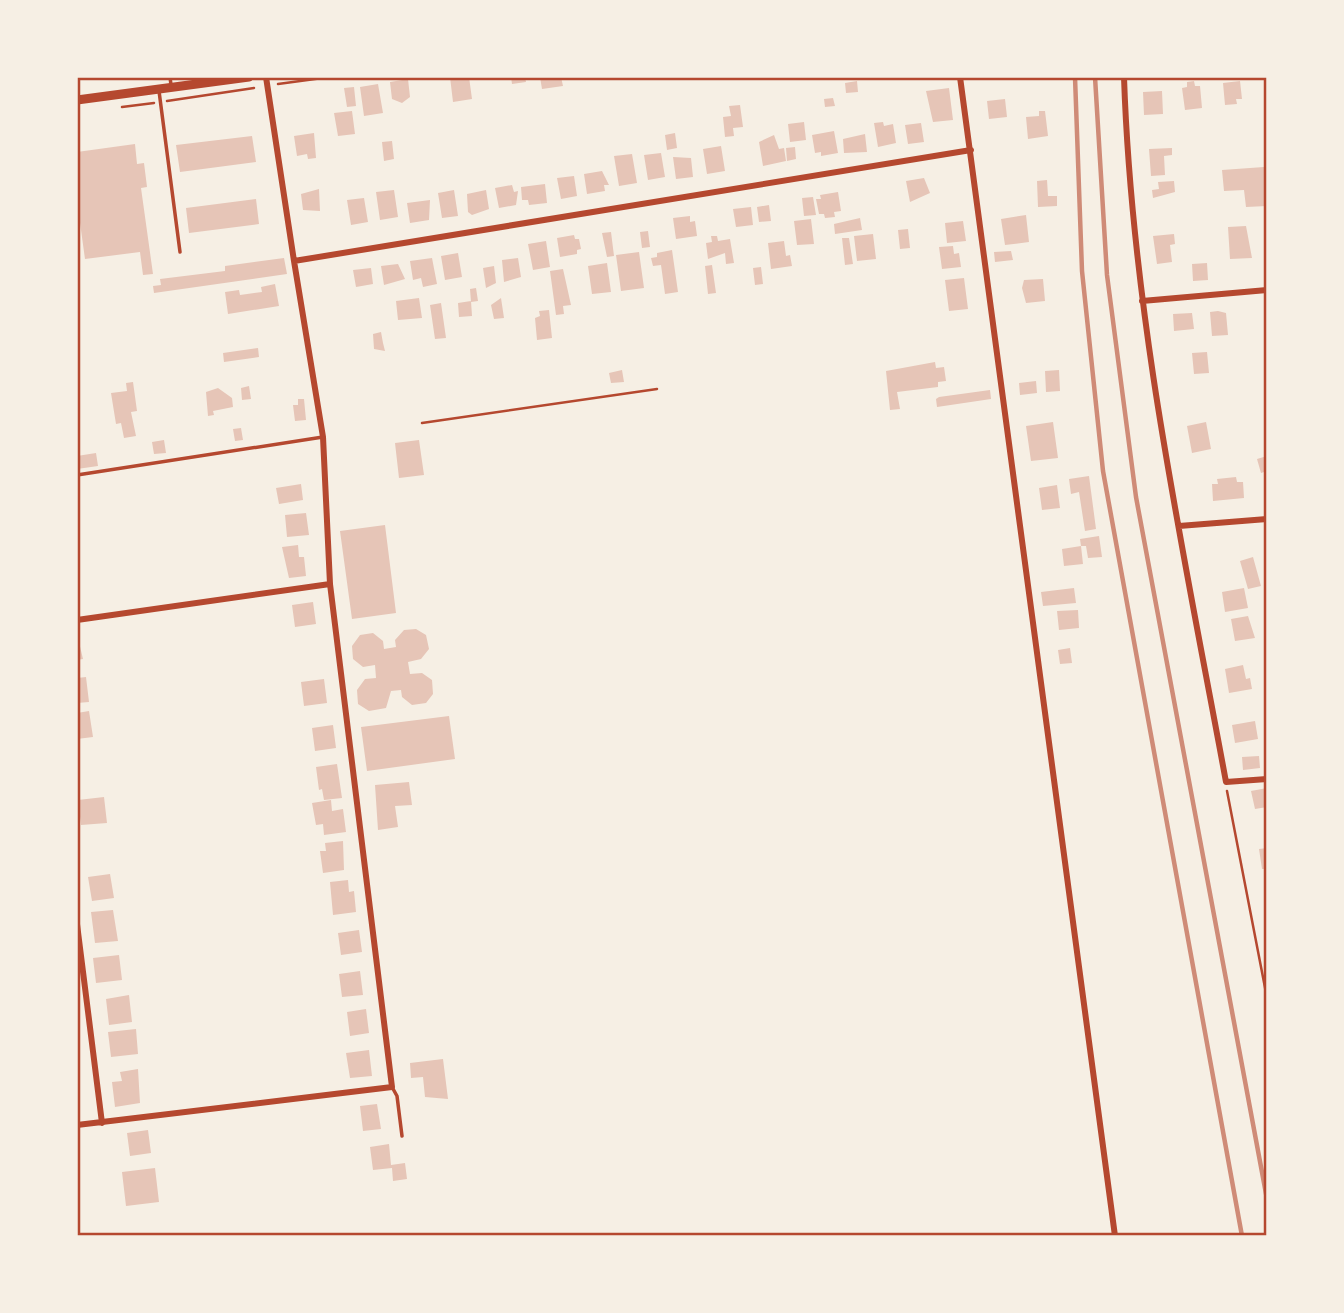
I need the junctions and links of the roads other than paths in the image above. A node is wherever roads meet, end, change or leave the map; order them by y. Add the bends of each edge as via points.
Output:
1 (170, 77) edge
2 (249, 77) edge
3 (266, 77) edge
4 (960, 77) edge
5 (1124, 77) edge
6 (172, 88) junction
7 (159, 89) junction
8 (77, 100) edge
9 (971, 150) junction
10 (180, 252) dead end
11 (294, 261) junction
12 (1267, 290) edge
13 (1142, 301) junction
14 (323, 437) junction
15 (77, 475) edge
16 (1267, 519) edge
17 (1179, 526) junction
18 (330, 584) junction
19 (77, 620) edge
20 (1267, 779) edge
21 (77, 924) edge
22 (392, 1087) junction
23 (102, 1123) junction
24 (77, 1125) edge
25 (402, 1136) dead end
26 (1115, 1236) edge

1 - 6 lane
2 - 6 main road
3 - 11 street
4 - 9 street
5 - 13 street
6 - 7 main road
7 - 8 main road
7 - 10 lane
9 - 11 street
9 - 26 street
11 - 14 street
12 - 13 street
13 - 17 street
14 - 15 lane
14 - 18 street
16 - 17 street
17 - 20 street via 1226,782
18 - 19 street
18 - 22 street
21 - 23 street
22 - 23 street
22 - 25 lane
23 - 24 street

